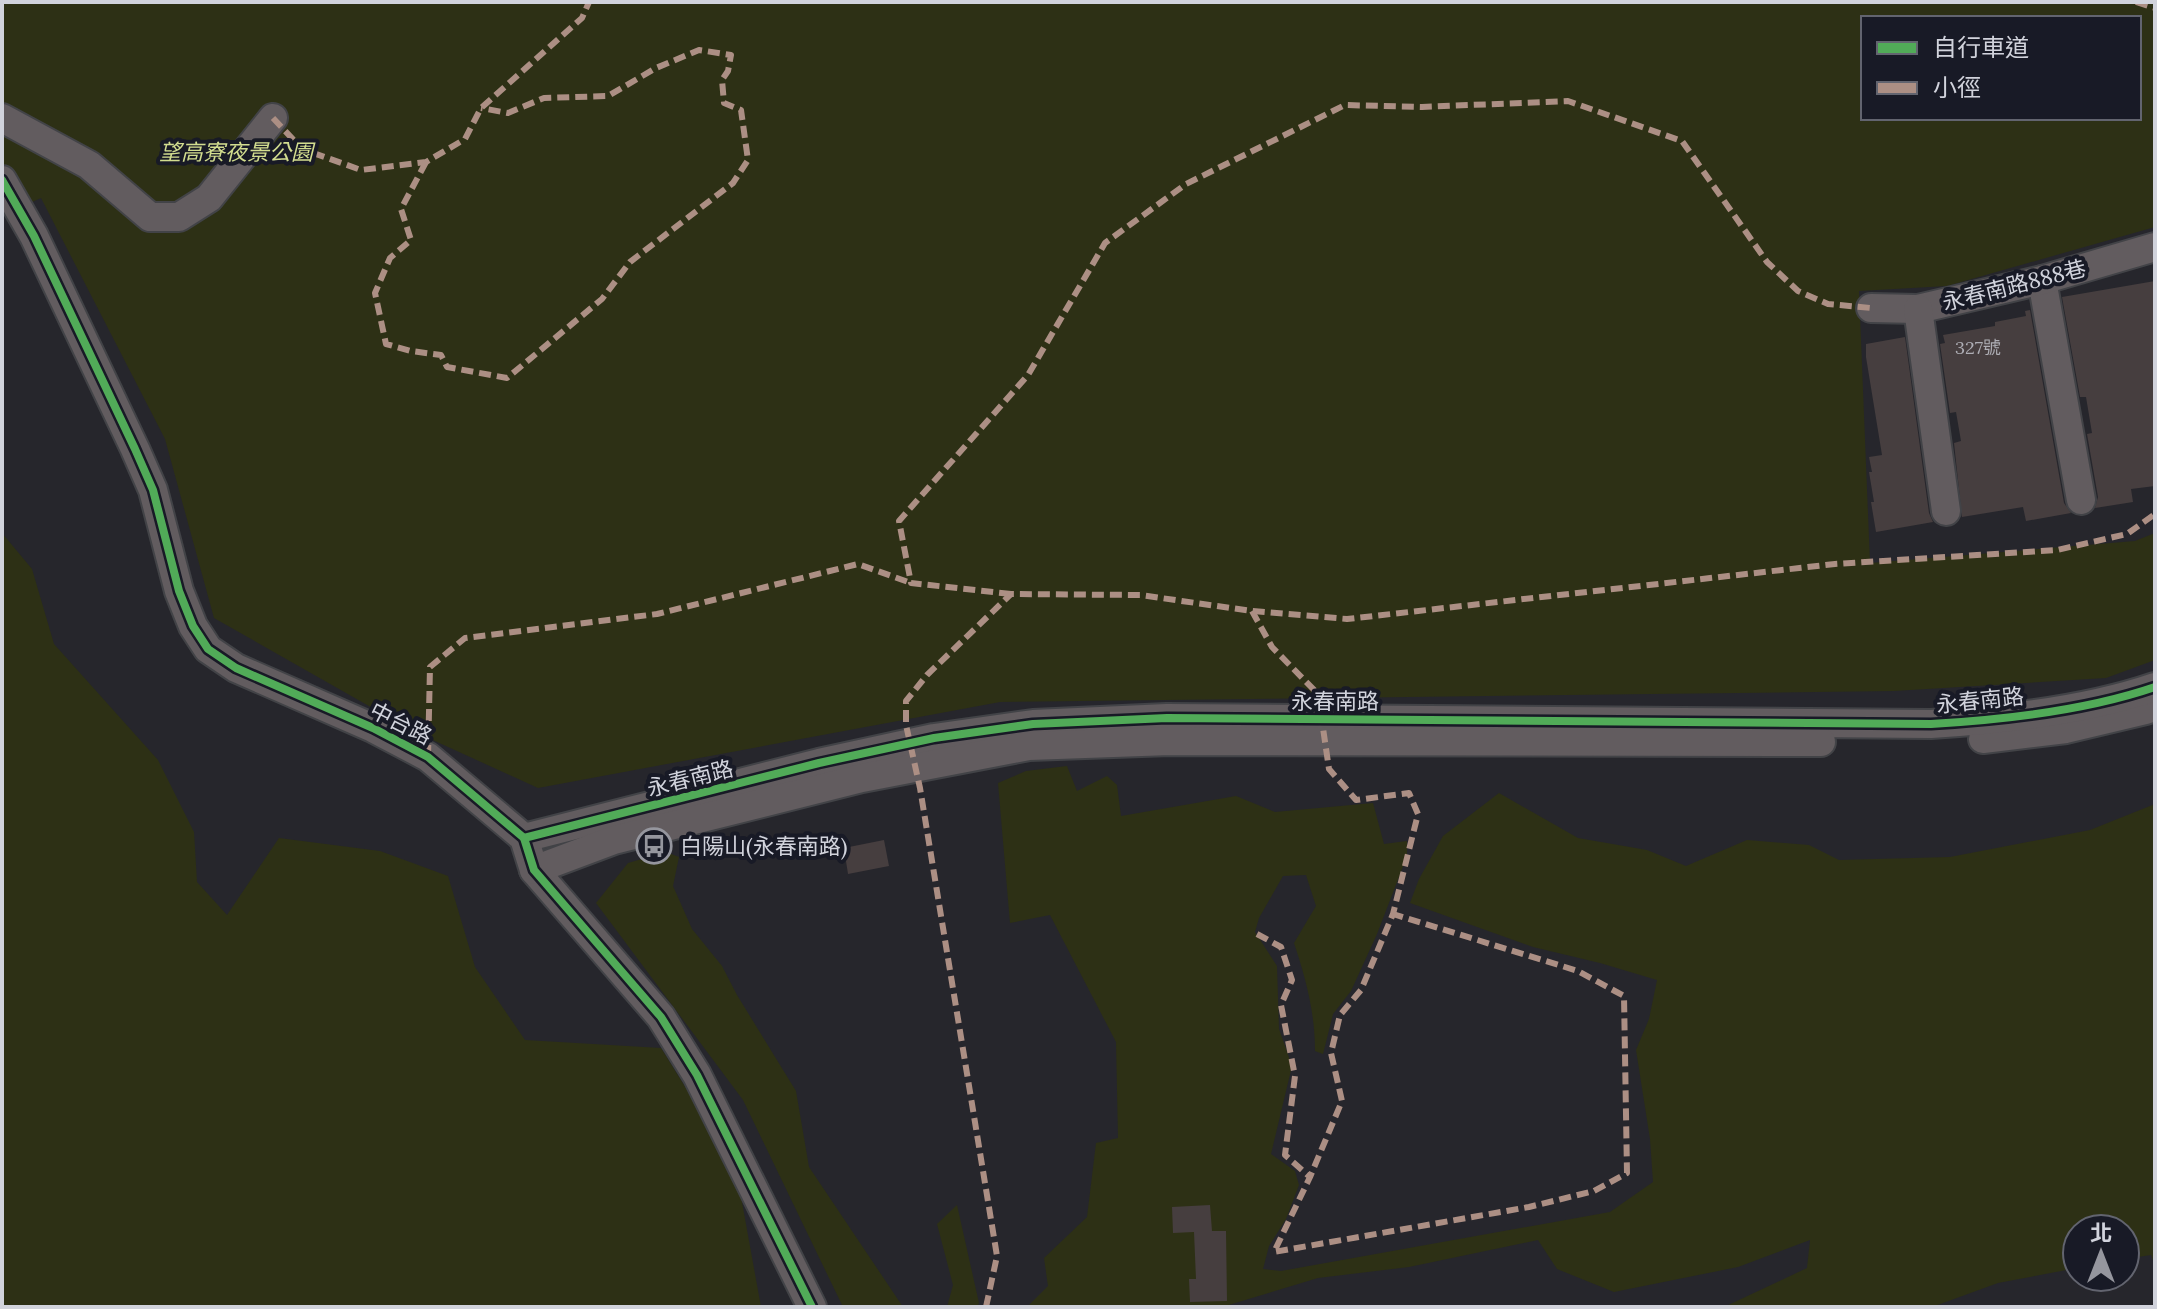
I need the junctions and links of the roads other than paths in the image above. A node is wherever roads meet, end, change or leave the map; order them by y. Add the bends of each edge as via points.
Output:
1 (2, 118) edge
2 (273, 118) dead end
3 (2, 180) edge
4 (2155, 247) edge
5 (2042, 280) junction
6 (1871, 308) dead end
7 (1918, 309) junction
8 (2081, 500) dead end
9 (1946, 511) dead end
10 (2153, 695) edge
11 (1168, 730) junction
12 (524, 838) junction
13 (534, 870) junction
14 (812, 1307) edge

1 - 2 street via 89,165 150,217 179,217 209,198
3 - 12 street, 中台路 via 135,449 153,490 179,591 208,649 236,668 428,757
4 - 5 street, 永春南路888巷
5 - 7 street, 永春南路888巷
5 - 8 street
6 - 7 street, 永春南路888巷
7 - 9 street
10 - 11 street, 永春南路 via 2085,704 1981,730
11 - 12 street, 永春南路 via 1033,724 934,738
11 - 13 street, 永春南路 via 1029,746 862,778 614,840
12 - 13 street
13 - 14 street via 661,1017 697,1075

